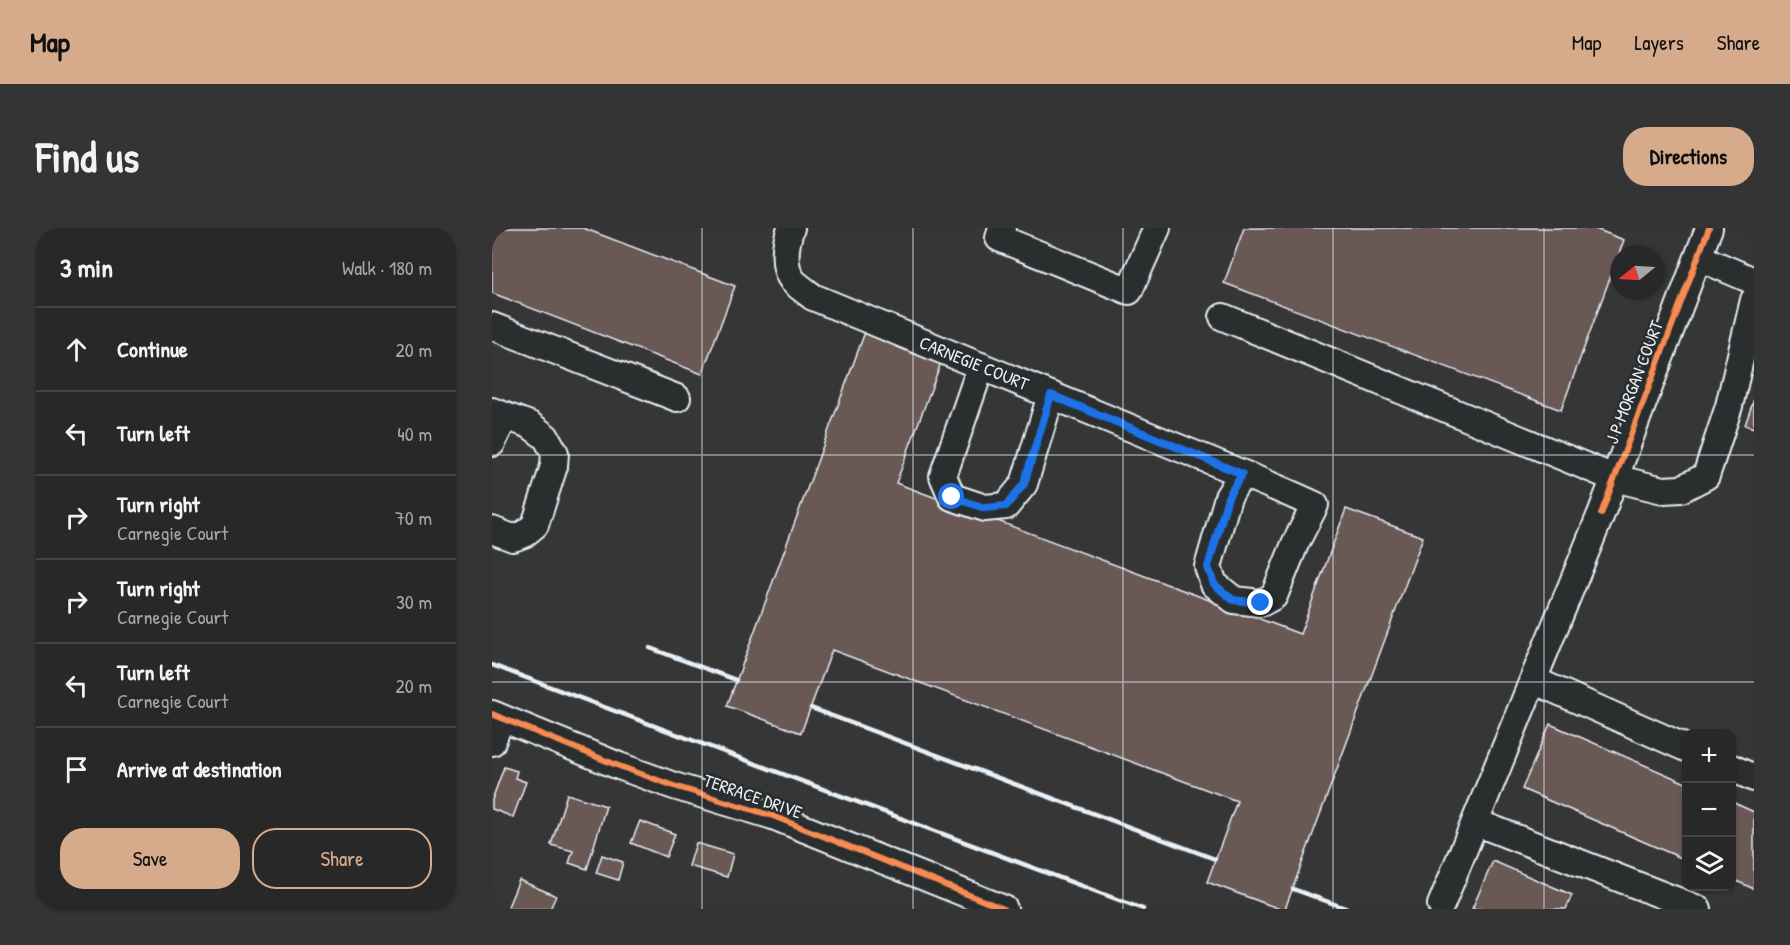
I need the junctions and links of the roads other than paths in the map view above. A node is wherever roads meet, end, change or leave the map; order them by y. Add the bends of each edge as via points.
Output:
1 (791, 228) edge
2 (1002, 228) edge
3 (1157, 228) edge
4 (1709, 228) edge
5 (1698, 257) junction
6 (1754, 281) edge
7 (1754, 300) edge
8 (1223, 317) dead end
9 (492, 326) edge
10 (981, 366) junction
11 (1051, 395) junction
12 (676, 398) dead end
13 (498, 413) edge
14 (492, 443) edge
15 (1242, 474) junction
16 (1614, 478) junction
17 (492, 530) edge
18 (1533, 680) junction
19 (497, 716) edge
20 (492, 742) edge
21 (1682, 746) edge
22 (1736, 770) edge
23 (1754, 778) edge
24 (1475, 822) junction
25 (1442, 905) dead end
26 (1004, 909) edge
27 (1698, 909) edge

1 - 10 street, CARNEGIE COURT via 786,243 787,266 792,280 813,297
2 - 3 street via 999,238 1129,291
4 - 5 street, J P MORGAN COURT
5 - 6 street
5 - 16 street, J P MORGAN COURT
7 - 16 street via 1729,406 1706,476 1681,489 1663,490
8 - 16 street
9 - 12 street
10 - 11 street, CARNEGIE COURT
10 - 11 street via 943,476 952,497 985,508 1006,506 1024,484
11 - 15 street, CARNEGIE COURT
13 - 14 street
13 - 17 street via 530,425 546,437 555,453 535,525 513,538
15 - 15 street, CARNEGIE COURT via 1228,497 1208,567 1214,584 1233,600 1261,603 1274,596 1315,505
16 - 18 street, J P MORGAN COURT
18 - 21 street
18 - 24 street, J P MORGAN COURT
19 - 20 street
19 - 26 street, TERRACE DRIVE via 674,786 773,816
22 - 23 street
24 - 25 street, J P MORGAN COURT
24 - 27 street

